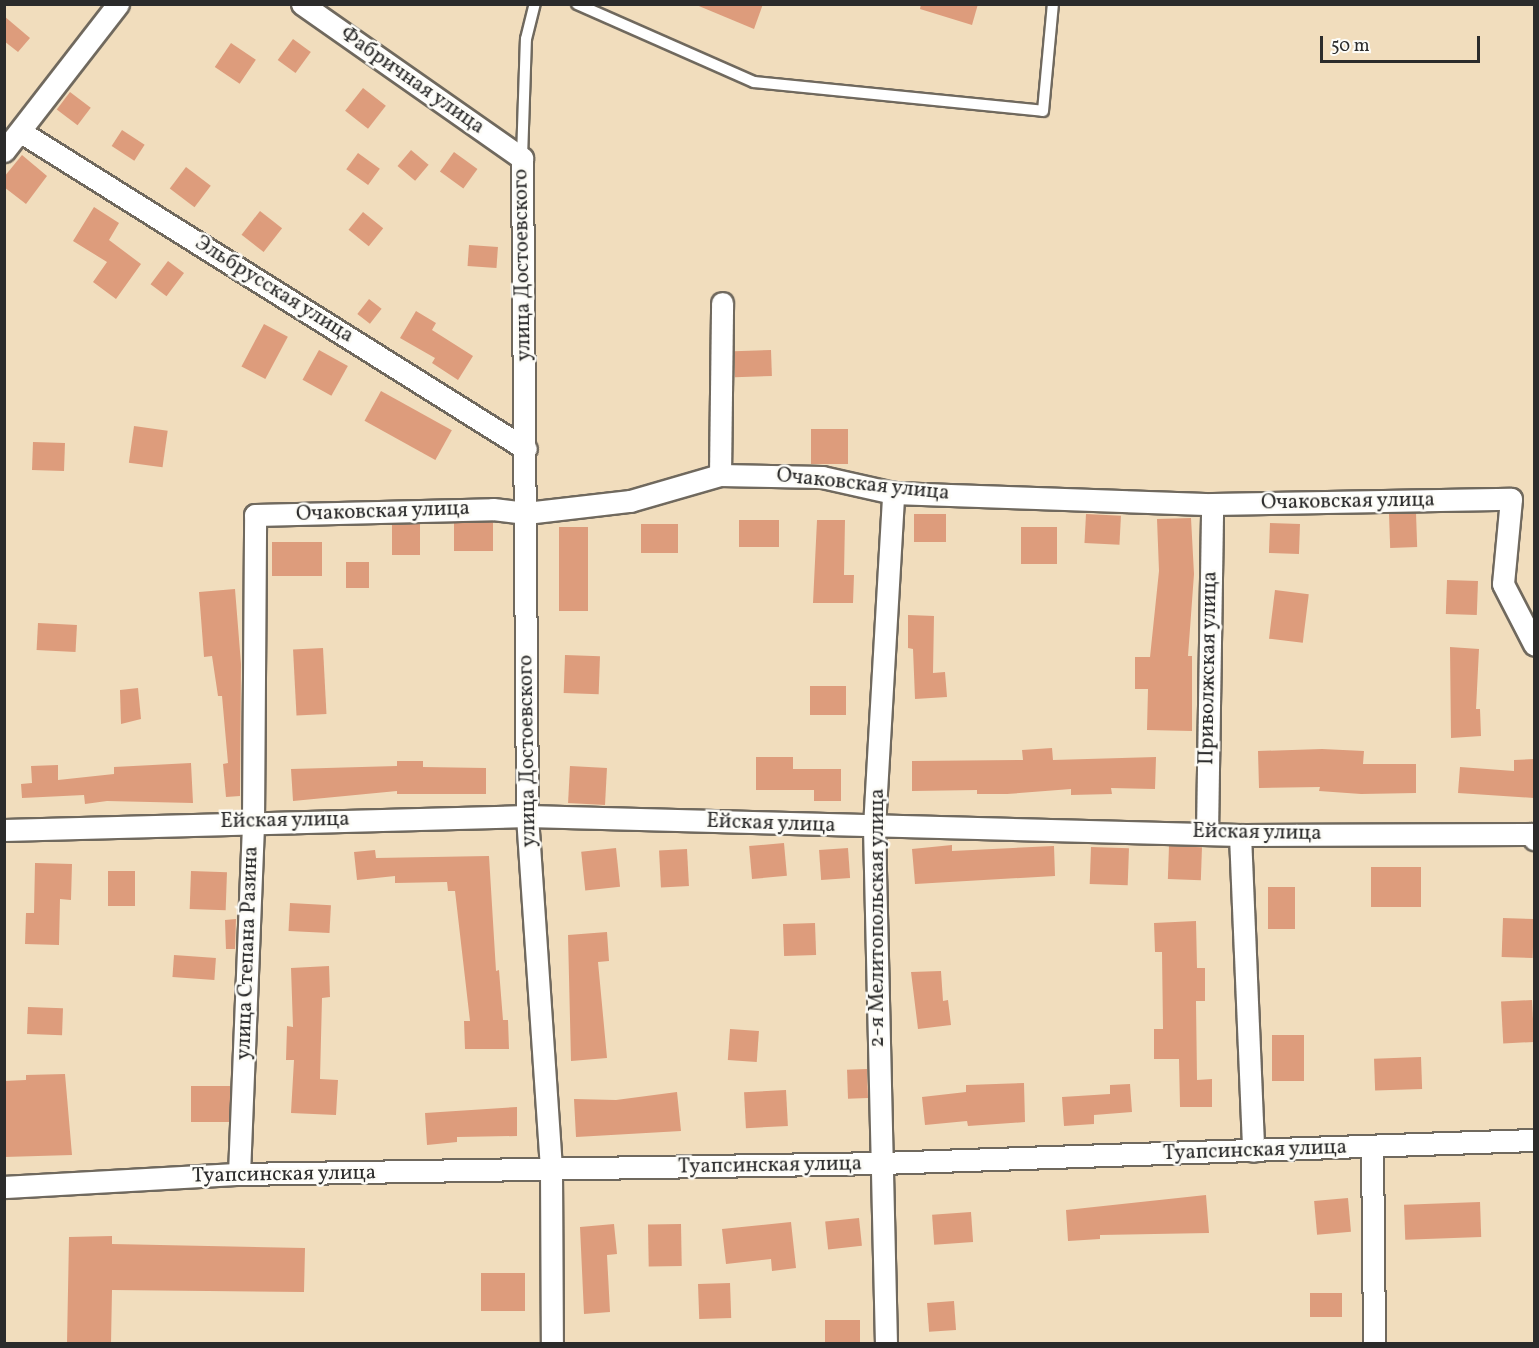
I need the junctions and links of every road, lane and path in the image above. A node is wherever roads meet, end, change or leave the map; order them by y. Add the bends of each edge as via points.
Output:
1 (118, 4) edge
2 (302, 4) edge
3 (535, 4) edge
4 (577, 4) edge
5 (1053, 4) edge
6 (21, 132) junction
7 (4, 151) edge
8 (522, 158) junction
9 (722, 303) dead end
10 (526, 449) junction
11 (720, 475) junction
12 (893, 493) junction
13 (1212, 504) junction
14 (526, 513) junction
15 (255, 516) joint
16 (1534, 644) edge
17 (527, 816) junction
18 (253, 821) junction
19 (874, 827) junction
20 (4, 830) edge
21 (1207, 832) junction
22 (1240, 835) junction
23 (1534, 839) edge
24 (1534, 1140) edge
25 (1372, 1146) junction
26 (1253, 1151) junction
27 (880, 1163) junction
28 (551, 1171) junction
29 (239, 1174) junction
30 (4, 1187) edge
31 (552, 1344) edge
32 (886, 1344) edge
33 (1374, 1344) edge

1 - 6 street
2 - 8 street, Фабричная улица
3 - 8 lane via 526,39
4 - 5 lane via 754,82 1043,111
6 - 7 street
6 - 10 street, Эльбрусская улица
8 - 10 street, улица Достоевского
9 - 11 street
10 - 14 street, улица Достоевского
11 - 12 street, Очаковская улица via 822,477
11 - 14 street, Очаковская улица via 630,501
12 - 13 street, Очаковская улица
12 - 19 street, 2-я Мелитопольская улица
13 - 16 street, Очаковская улица via 1511,499 1503,584
13 - 21 street, Приволжская улица
14 - 15 street, Очаковская улица via 493,509
14 - 17 street, улица Достоевского
15 - 18 street, улица Степана Разина
17 - 18 street, Ейская улица
17 - 19 street, Ейская улица
17 - 28 street, улица Достоевского
18 - 20 street, Ейская улица
18 - 29 street, улица Степана Разина
19 - 21 street, Ейская улица
19 - 27 street, 2-я Мелитопольская улица
21 - 22 street, Ейская улица
22 - 23 street, Ейская улица via 1531,834
22 - 26 street
24 - 25 street, Туапсинская улица
25 - 26 street, Туапсинская улица
25 - 33 street
26 - 27 street, Туапсинская улица
27 - 28 street, Туапсинская улица
27 - 32 street, 2-я Мелитопольская улица
28 - 29 street, Туапсинская улица
28 - 31 street, улица Достоевского
29 - 30 street, Туапсинская улица

